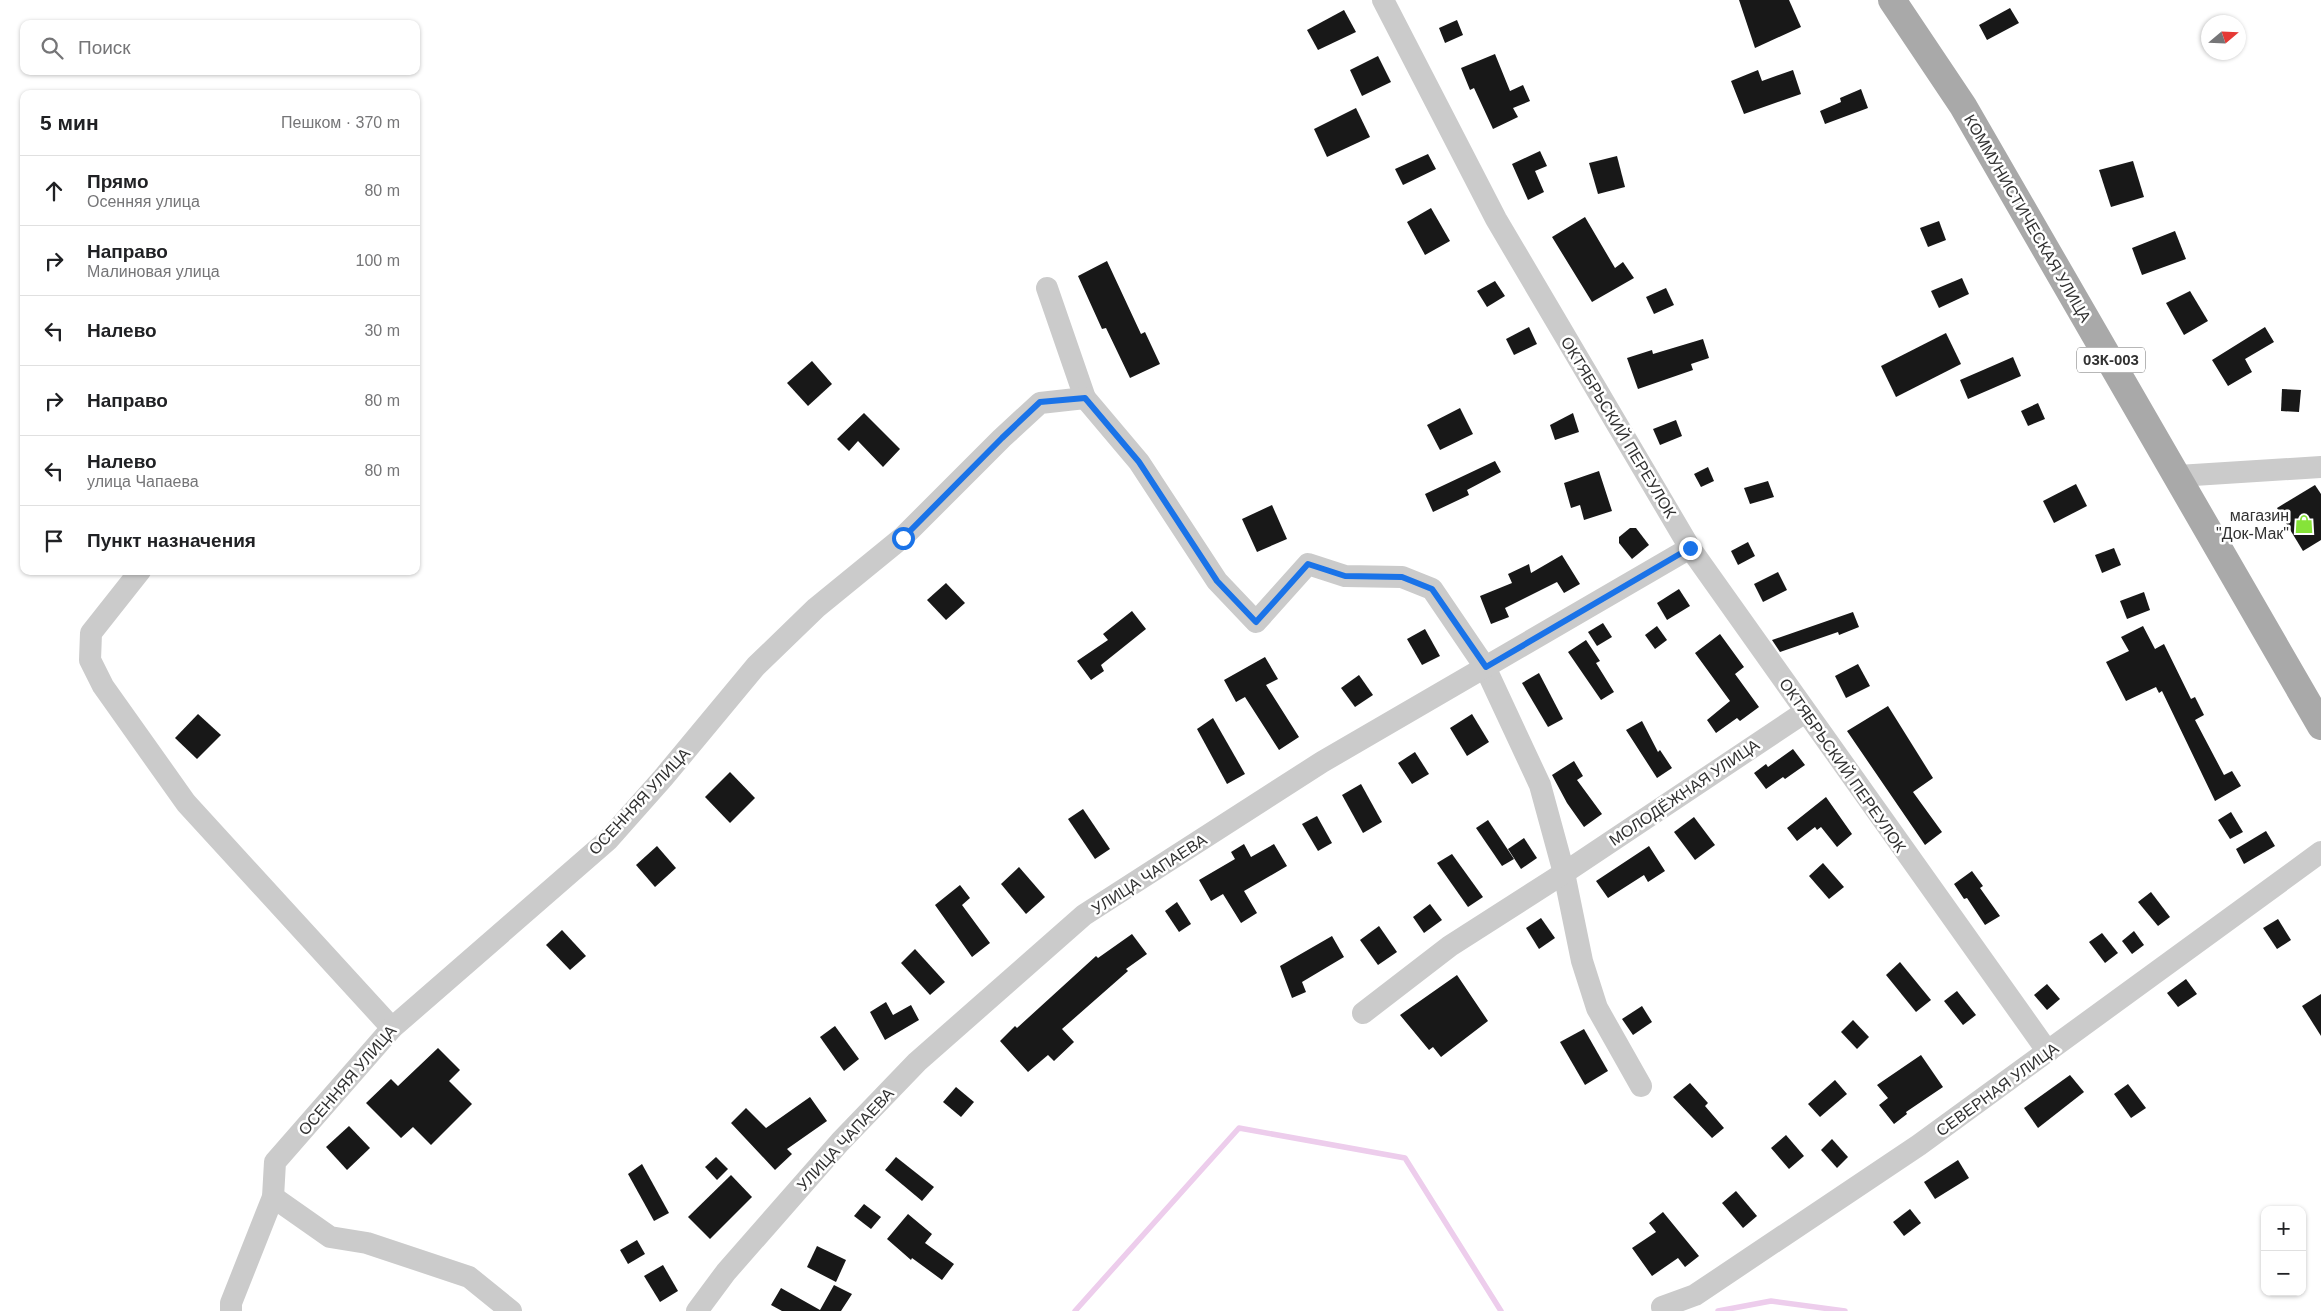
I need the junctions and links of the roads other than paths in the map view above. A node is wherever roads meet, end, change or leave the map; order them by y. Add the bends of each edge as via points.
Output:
1 (1383, 0) edge
2 (1892, 0) edge
3 (1047, 288) dead end
4 (1085, 398) junction
5 (2321, 467) edge
6 (2178, 476) junction
7 (1690, 548) junction
8 (137, 575) edge
9 (1486, 667) junction
10 (1804, 712) junction
11 (2321, 726) edge
12 (2321, 852) edge
13 (1564, 873) junction
14 (1363, 1013) dead end
15 (392, 1028) junction
16 (2048, 1052) junction
17 (1641, 1086) dead end
18 (273, 1197) junction
19 (1662, 1307) dead end
20 (231, 1311) edge
21 (511, 1311) edge
22 (697, 1311) edge

1 - 7 street, ОКТЯБРЬСКИЙ ПЕРЕУЛОК via 1496,219
2 - 6 main road, КОММУНИСТИЧЕСКАЯ УЛИЦА / 03К-003 via 1963,106
3 - 4 street
4 - 9 street via 1139,462 1217,581 1256,622 1308,564 1345,576 1402,577 1432,589
4 - 15 street, ОСЕННЯЯ УЛИЦА via 1040,402 903,538 816,608 756,666 608,840
5 - 6 street
6 - 11 main road, КОММУНИСТИЧЕСКАЯ УЛИЦА / 03К-003
7 - 9 street, УЛИЦА ЧАПАЕВА
7 - 10 street, ОКТЯБРЬСКИЙ ПЕРЕУЛОК
8 - 15 street via 90,633 90,660 103,686 186,803
9 - 13 street via 1540,785
9 - 22 street, УЛИЦА ЧАПАЕВА via 1322,762 1084,916 911,1069 840,1142 726,1272
10 - 13 street, МОЛОДЁЖНАЯ УЛИЦА
10 - 16 street, ОКТЯБРЬСКИЙ ПЕРЕУЛОК
12 - 16 street, СЕВЕРНАЯ УЛИЦА
13 - 14 street, МОЛОДЁЖНАЯ УЛИЦА via 1450,946
13 - 17 street via 1582,961 1597,1008
15 - 18 street, ОСЕННЯЯ УЛИЦА via 275,1162
16 - 19 street, СЕВЕРНАЯ УЛИЦА via 1919,1145 1695,1295
18 - 20 street, ОСЕННЯЯ УЛИЦА via 231,1303
18 - 21 street via 330,1237 367,1243 469,1276

